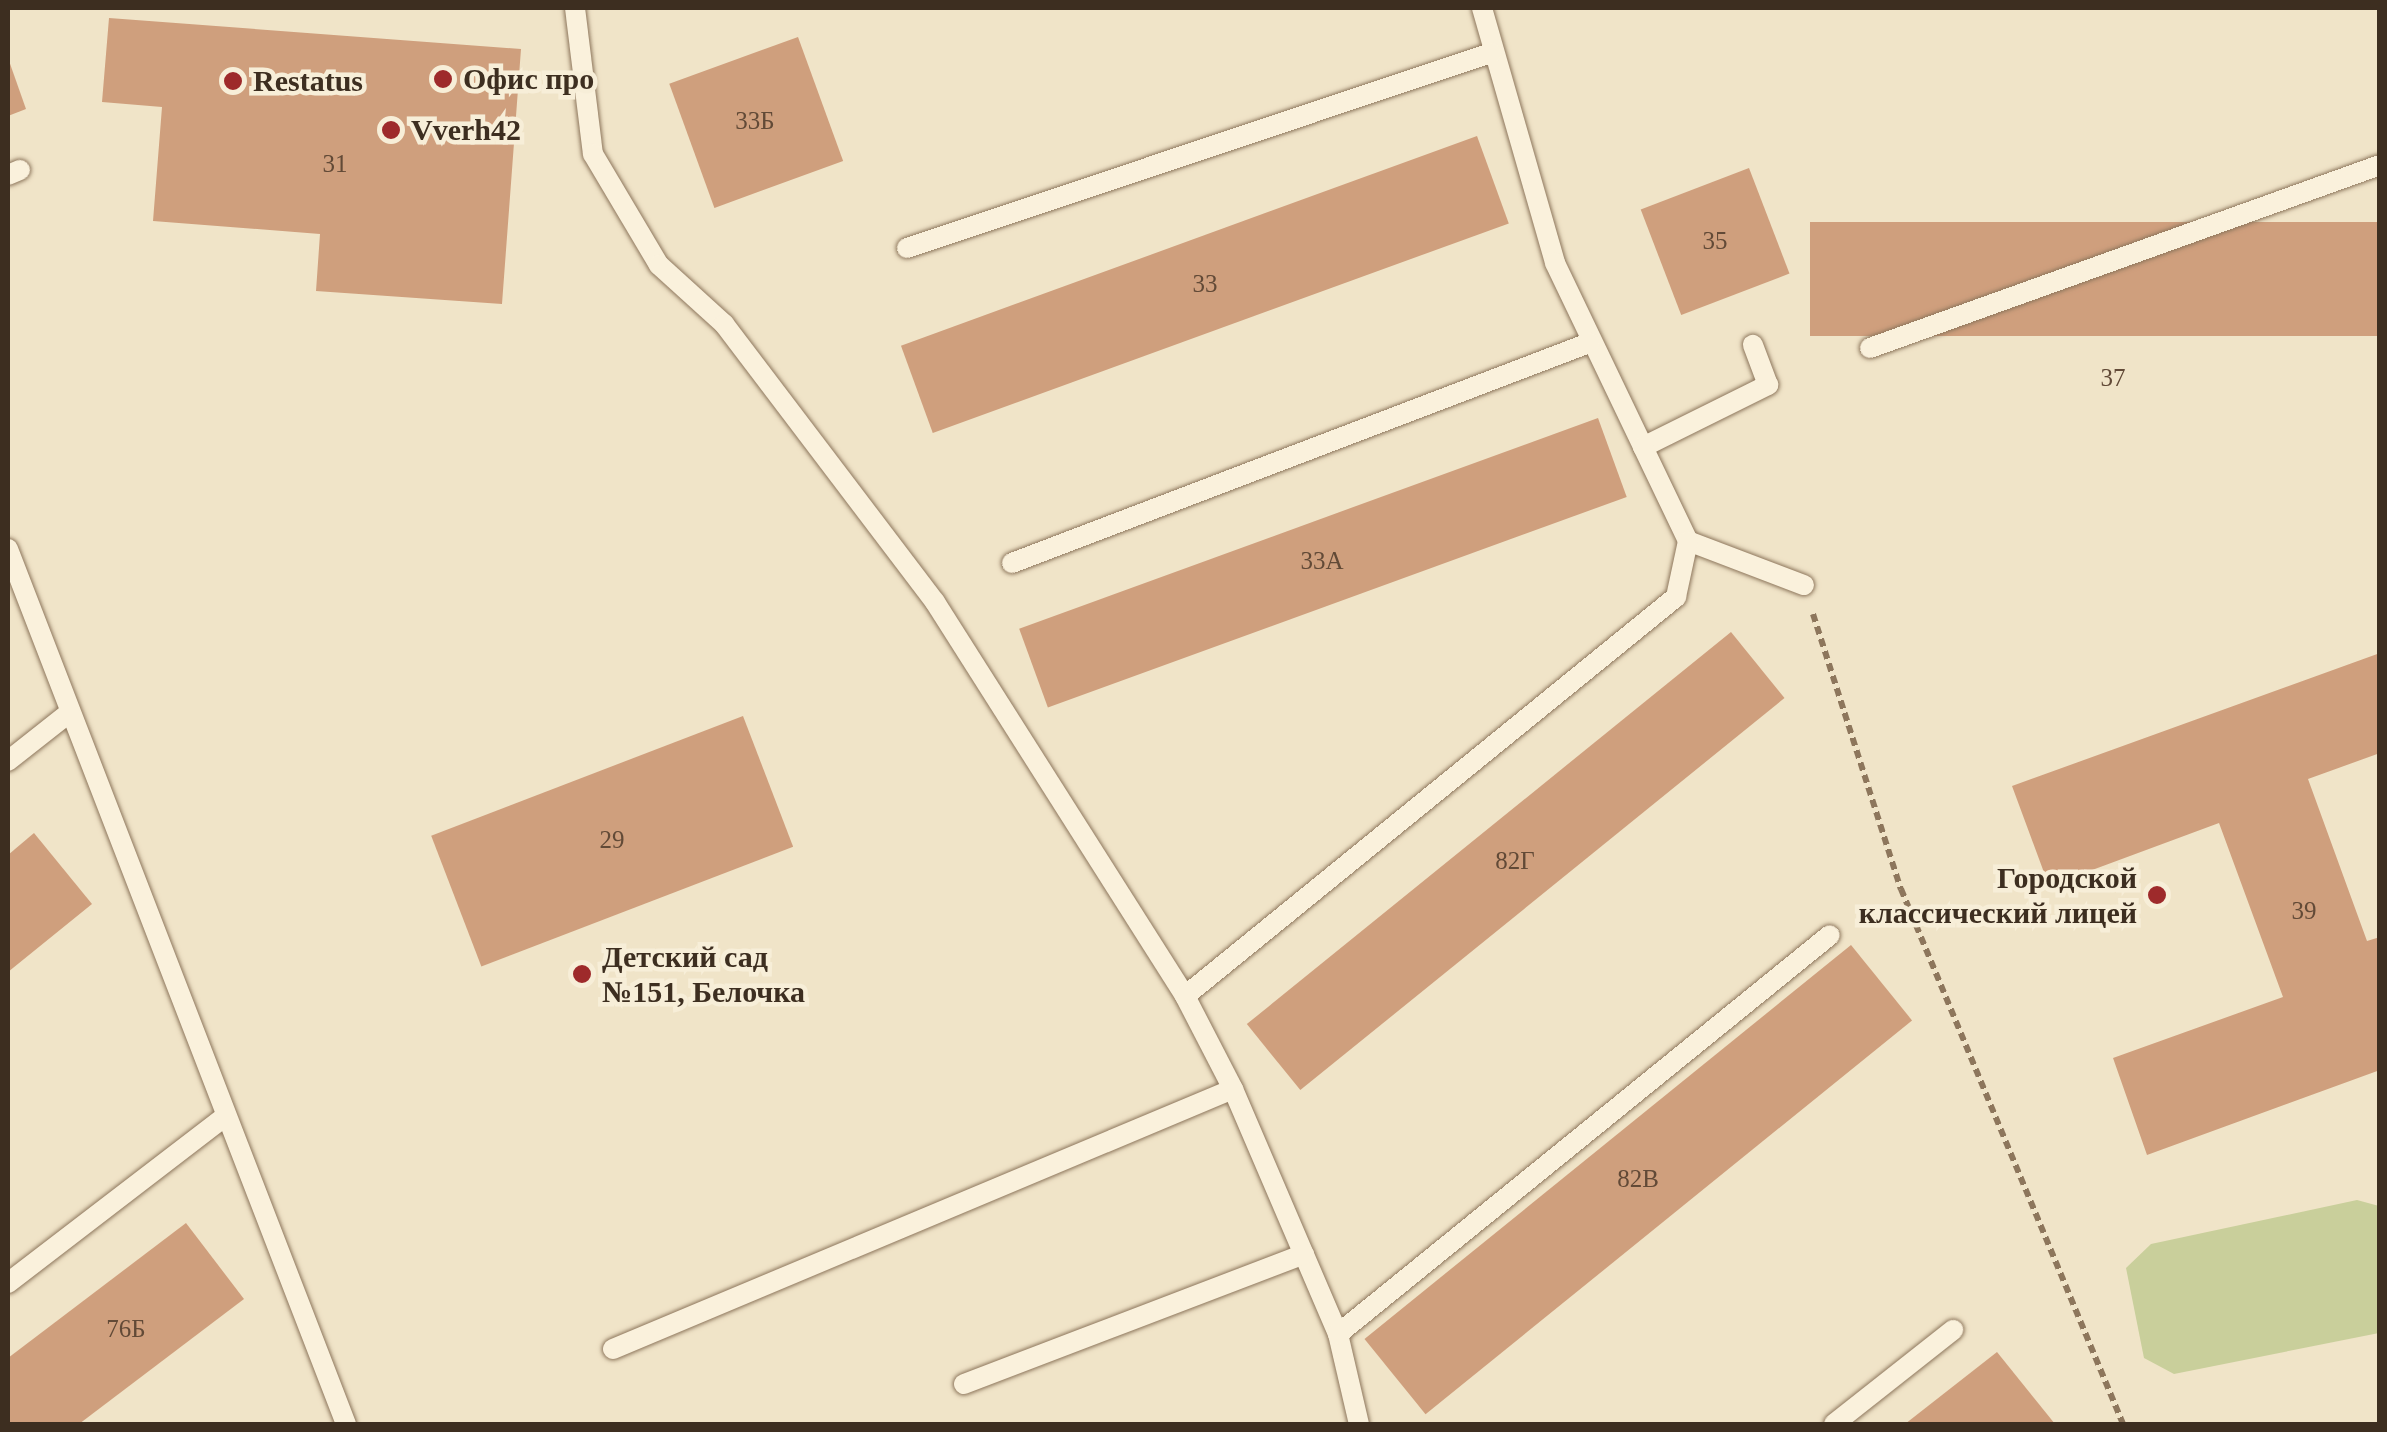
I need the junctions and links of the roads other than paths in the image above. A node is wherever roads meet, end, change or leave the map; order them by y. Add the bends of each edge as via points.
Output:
1 (575, 8) edge
2 (1482, 8) edge
3 (1491, 53) junction
4 (2380, 165) edge
5 (907, 248) dead end
6 (1590, 343) junction
7 (1753, 345) dead end
8 (1870, 348) dead end
9 (1644, 447) junction
10 (1688, 541) junction
11 (8, 549) edge
12 (1012, 563) dead end
13 (1804, 585) road end
14 (70, 712) junction
15 (8, 761) edge
16 (1830, 935) dead end
17 (1184, 996) junction
18 (1233, 1089) junction
19 (226, 1116) junction
20 (1304, 1254) junction
21 (8, 1283) edge
22 (1953, 1330) dead end
23 (1338, 1334) junction
24 (613, 1349) dead end
25 (964, 1384) dead end
26 (346, 1424) edge
27 (1358, 1424) edge
28 (1834, 1424) edge

1 - 17 lane via 593,154 659,265 724,324 935,602
2 - 3 lane
3 - 5 lane
3 - 6 lane via 1554,263
4 - 8 lane
6 - 9 lane
6 - 12 lane
7 - 9 lane via 1768,385
9 - 10 lane
10 - 13 lane
10 - 17 lane via 1676,597
11 - 14 lane
14 - 15 lane
14 - 19 lane
16 - 23 lane
17 - 18 lane
18 - 20 lane
18 - 24 lane
19 - 21 lane
19 - 26 lane
20 - 23 lane
20 - 25 lane
22 - 28 lane
23 - 27 lane

